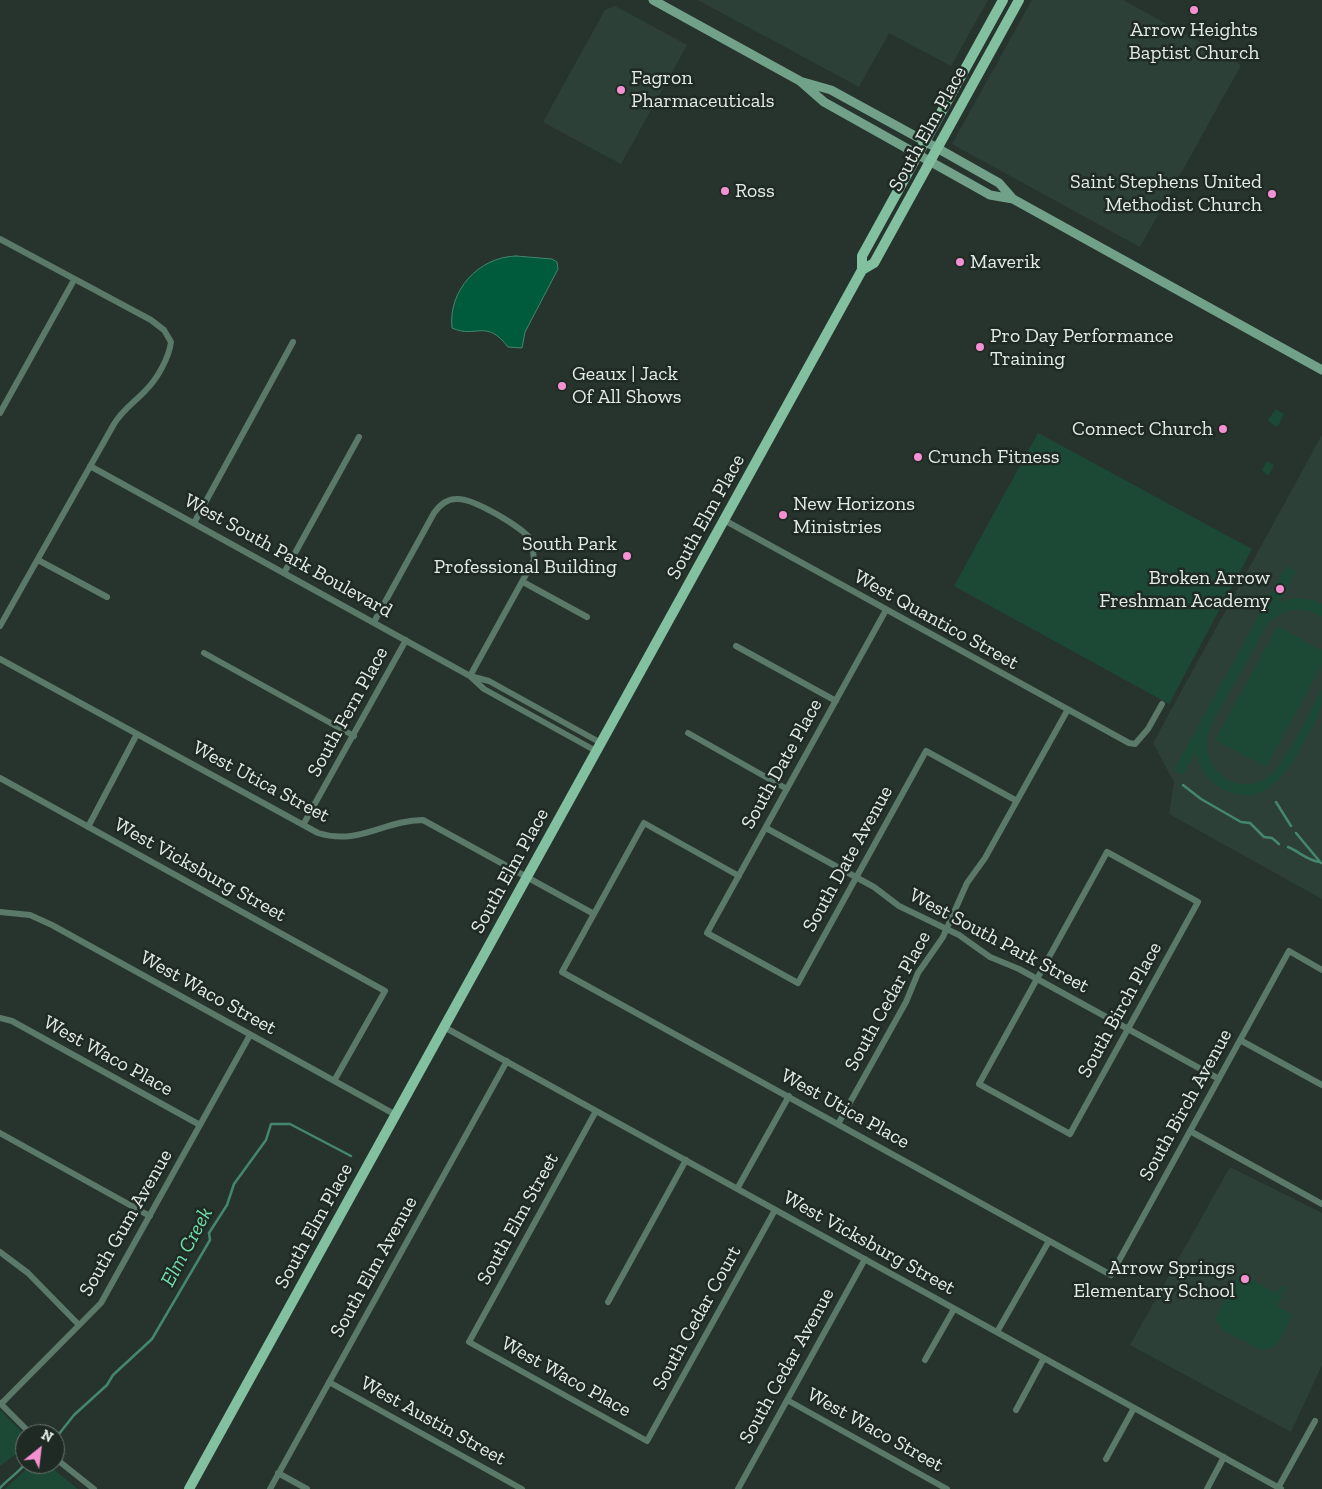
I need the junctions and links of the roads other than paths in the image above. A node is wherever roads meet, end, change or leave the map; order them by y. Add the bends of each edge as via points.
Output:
1 (653, 0) edge
2 (1003, 0) edge
3 (1019, 0) edge
4 (989, 24) junction
5 (1002, 31) junction
6 (800, 81) junction
7 (925, 141) junction
8 (937, 148) junction
9 (918, 153) junction
10 (930, 160) junction
11 (1013, 200) junction
12 (0, 239) edge
13 (862, 270) junction
14 (74, 280) junction
15 (293, 342) dead end
16 (1321, 367) edge
17 (0, 413) edge
18 (359, 437) dead end
19 (90, 466) junction
20 (724, 520) junction
21 (194, 523) junction
22 (38, 560) junction
23 (284, 572) junction
24 (523, 582) junction
25 (107, 597) dead end
26 (886, 610) junction
27 (588, 617) dead end
28 (374, 622) junction
29 (0, 626) edge
30 (406, 640) junction
31 (736, 646) dead end
32 (204, 653) dead end
33 (0, 658) edge
34 (470, 676) junction
35 (836, 701) junction
36 (1162, 704) dead end
37 (1067, 711) junction
38 (688, 733) dead end
39 (137, 734) junction
40 (354, 736) junction
41 (598, 747) junction
42 (0, 778) edge
43 (787, 789) junction
44 (1017, 801) junction
45 (303, 825) junction
46 (88, 827) junction
47 (766, 828) junction
48 (527, 876) junction
49 (739, 876) junction
50 (856, 878) junction
51 (0, 912) edge
52 (594, 914) junction
53 (947, 928) junction
54 (1322, 970) edge
55 (1037, 979) junction
56 (798, 983) joint
57 (0, 1018) edge
58 (444, 1027) junction
59 (1128, 1029) junction
60 (250, 1035) junction
61 (1240, 1040) junction
62 (507, 1061) junction
63 (1219, 1080) junction
64 (334, 1081) junction
65 (1322, 1084) edge
66 (789, 1096) junction
67 (596, 1111) junction
68 (396, 1115) junction
69 (838, 1124) junction
70 (200, 1125) junction
71 (1190, 1131) junction
72 (0, 1133) edge
73 (686, 1160) junction
74 (737, 1189) junction
75 (1322, 1204) edge
76 (775, 1210) junction
77 (150, 1216) junction
78 (1049, 1241) junction
79 (0, 1252) edge
80 (865, 1259) junction
81 (1111, 1275) joint
82 (608, 1302) dead end
83 (954, 1309) junction
84 (79, 1326) junction
85 (997, 1332) junction
86 (469, 1342) joint
87 (1044, 1358) junction
88 (925, 1360) dead end
89 (329, 1382) junction
90 (787, 1400) junction
91 (0, 1403) edge
92 (1134, 1408) junction
93 (1016, 1410) dead end
94 (1315, 1421) dead end
95 (21, 1424) edge
96 (647, 1441) joint
97 (1224, 1458) junction
98 (1106, 1459) dead end
99 (65, 1466) edge
100 (278, 1473) junction
101 (1279, 1488) edge
102 (94, 1489) edge
103 (189, 1489) edge
104 (270, 1489) edge
105 (307, 1489) edge
106 (522, 1489) edge
107 (738, 1489) edge
108 (947, 1489) edge
109 (1206, 1489) edge

1 - 6 main road
2 - 4 main road, South Elm Place
3 - 5 main road, South Elm Place
4 - 5 main road
4 - 7 main road, South Elm Place
5 - 8 main road, South Elm Place
6 - 7 main road via 831,90
6 - 9 main road via 824,102
7 - 8 main road
7 - 9 main road, South Elm Place
8 - 10 main road, South Elm Place
8 - 11 main road via 998,183
9 - 10 main road
9 - 13 main road, South Elm Place via 862,256
10 - 11 main road via 990,195
10 - 13 main road, South Elm Place via 874,263
11 - 16 main road
12 - 14 street
13 - 20 main road, South Elm Place
14 - 17 street
14 - 19 street via 151,320 164,330 171,342 154,380 123,409
15 - 21 street
18 - 23 street
19 - 21 street, West South Park Boulevard
19 - 22 street
20 - 26 street, West Quantico Street
20 - 41 main road, South Elm Place
21 - 23 street, West South Park Boulevard
22 - 25 street
22 - 29 street
23 - 28 street, West South Park Boulevard
24 - 27 street
24 - 28 street via 534,560 532,541 521,529 467,500 456,499 446,502 434,513
24 - 34 street
26 - 35 street, South Date Place
26 - 37 street, West Quantico Street
28 - 30 street, West South Park Boulevard
30 - 34 street, West South Park Boulevard
30 - 40 street, South Fern Place
31 - 35 street
32 - 40 street
33 - 39 street, West Utica Street
34 - 41 street, West South Park Boulevard via 489,681
35 - 43 street, South Date Place
36 - 37 street, West Quantico Street via 1148,729 1134,744
37 - 44 street, South Cedar Place
38 - 43 street
39 - 45 street, West Utica Street
39 - 46 street
40 - 45 street, South Fern Place
41 - 48 main road, South Elm Place
42 - 46 street, West Vicksburg Street
43 - 47 street, South Date Place
44 - 50 street, South Date Avenue via 926,751
44 - 53 street, South Cedar Place via 967,883
45 - 48 street, West Utica Street via 328,836 346,838 423,820
46 - 64 street, West Vicksburg Street via 385,991
47 - 49 street, South Date Place
47 - 50 street, West South Park Street
48 - 52 street, West Utica Street
48 - 58 main road, South Elm Place
49 - 52 street via 644,823
49 - 56 street, South Date Place via 707,933
50 - 53 street, West South Park Street via 899,906
50 - 56 street, South Date Avenue
51 - 60 street, West Waco Street via 18,912 46,922
52 - 66 street, West Utica Place via 562,972
53 - 55 street, West South Park Street via 990,957
53 - 69 street, South Cedar Place via 918,973 906,1002
54 - 61 street, South Birch Avenue via 1289,951
55 - 59 street, West South Park Street
55 - 59 street, South Birch Place via 979,1084 1070,1134
55 - 59 street, South Birch Place via 1107,852 1198,902
57 - 70 street, West Waco Place via 12,1021
58 - 62 street, West Vicksburg Street
58 - 68 main road, South Elm Place
59 - 63 street, West South Park Street
60 - 64 street, West Waco Street
60 - 70 street, South Gum Avenue
61 - 63 street, South Birch Avenue
61 - 65 street
62 - 67 street, West Vicksburg Street
62 - 89 street, South Elm Avenue
63 - 71 street, South Birch Avenue
64 - 68 street, West Waco Street
66 - 69 street, West Utica Place
66 - 74 street
67 - 73 street, West Vicksburg Street
67 - 86 street, South Elm Street
68 - 103 main road, South Elm Place
69 - 78 street, West Utica Place
70 - 77 street, South Gum Avenue
71 - 75 street
71 - 81 street, South Birch Avenue
72 - 77 street
73 - 74 street, West Vicksburg Street
73 - 82 street
74 - 76 street, West Vicksburg Street
76 - 80 street, West Vicksburg Street
76 - 96 street, South Cedar Court
77 - 84 street, South Gum Avenue via 108,1293
78 - 81 street, West Utica Place
78 - 85 street
79 - 84 street via 28,1272
80 - 83 street, West Vicksburg Street
80 - 90 street, South Cedar Avenue
83 - 85 street, West Vicksburg Street
83 - 88 street
84 - 91 street, South Gum Avenue
85 - 87 street, West Vicksburg Street
86 - 96 street, West Waco Place
87 - 92 street, West Vicksburg Street
87 - 93 street
89 - 100 street, South Elm Avenue
89 - 106 street, West Austin Street
90 - 107 street, South Cedar Avenue
90 - 108 street, West Waco Street
91 - 95 street
92 - 97 street, West Vicksburg Street
92 - 98 street
94 - 101 street
97 - 101 street, West Vicksburg Street
97 - 109 street
99 - 102 street
100 - 104 street, South Elm Avenue
100 - 105 street

